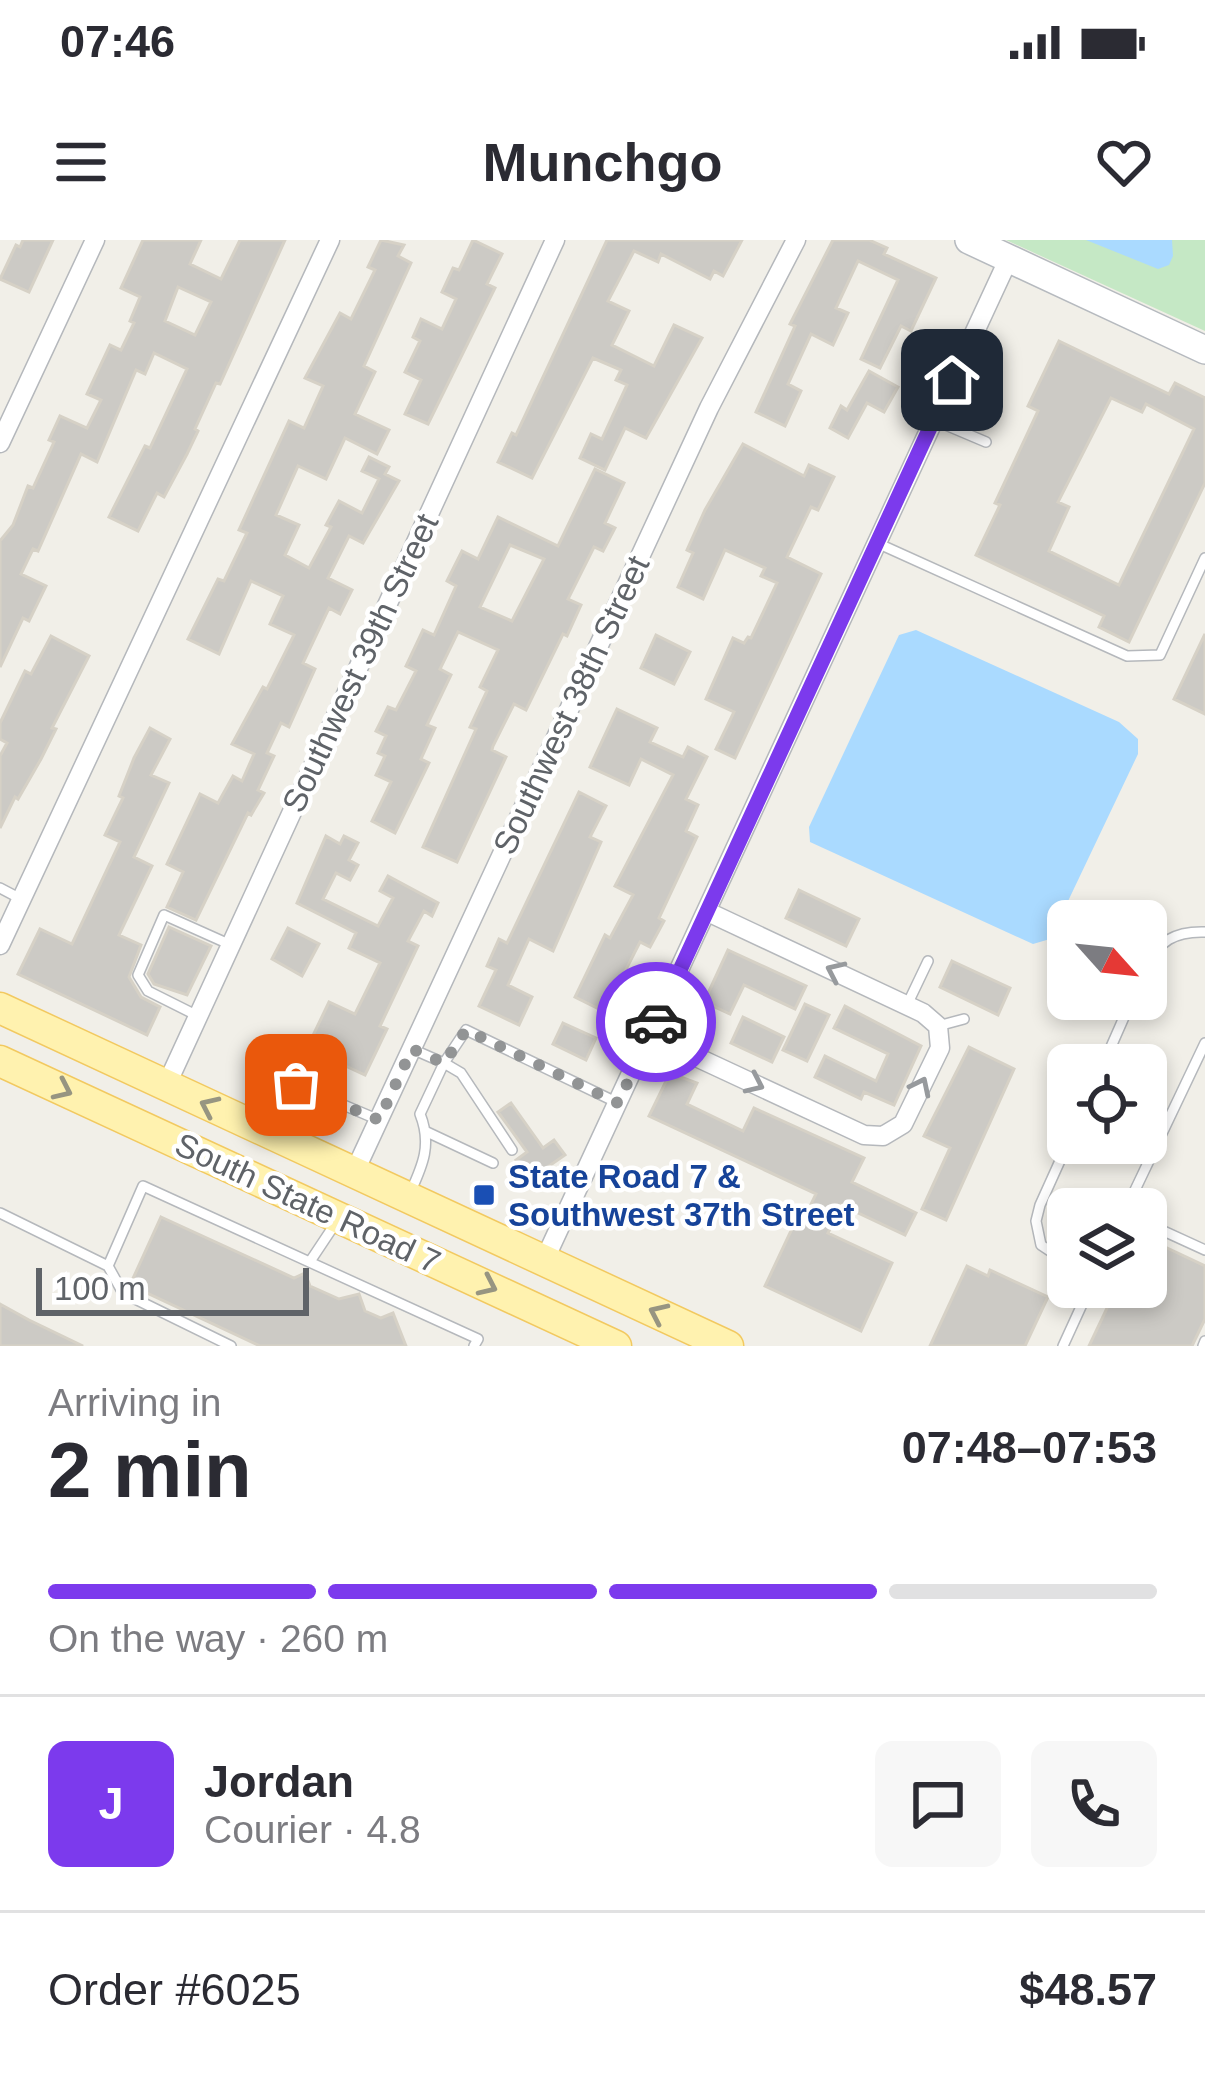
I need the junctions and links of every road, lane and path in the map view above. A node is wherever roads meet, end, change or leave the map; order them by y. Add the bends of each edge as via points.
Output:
1 (95, 240) edge
2 (330, 240) edge
3 (555, 240) edge
4 (796, 240) edge
5 (969, 240) edge
6 (1009, 259) junction
7 (1205, 350) edge
8 (934, 421) junction
9 (986, 442) dead end
10 (0, 443) edge
11 (878, 543) junction
12 (1205, 558) edge
13 (0, 888) edge
14 (21, 899) junction
15 (708, 912) junction
16 (1205, 932) edge
17 (1167, 939) edge
18 (0, 945) edge
19 (231, 945) junction
20 (928, 961) dead end
21 (907, 1005) junction
22 (0, 1008) edge
23 (198, 1016) junction
24 (964, 1018) dead end
25 (938, 1026) junction
26 (650, 1034) junction
27 (1205, 1043) edge
28 (412, 1049) junction
29 (0, 1061) edge
30 (444, 1063) junction
31 (1190, 1075) junction
32 (1205, 1083) edge
33 (166, 1086) junction
34 (618, 1103) junction
35 (379, 1120) junction
36 (428, 1132) junction
37 (271, 1135) junction
38 (512, 1150) dead end
39 (493, 1163) dead end
40 (354, 1173) junction
41 (267, 1184) junction
42 (1136, 1188) edge
43 (1047, 1190) edge
44 (418, 1203) junction
45 (0, 1213) edge
46 (339, 1217) junction
47 (1167, 1233) edge
48 (1205, 1250) edge
49 (1047, 1252) edge
50 (311, 1260) junction
51 (544, 1261) junction
52 (108, 1265) junction
53 (1080, 1308) edge
54 (582, 1336) edge
55 (231, 1346) edge
56 (474, 1346) edge
57 (616, 1346) edge
58 (728, 1346) edge
59 (1063, 1346) edge

1 - 10 street
2 - 14 street
3 - 19 street, Southwest 39th Street
4 - 28 street, Southwest 38th Street via 709,408
5 - 6 street
6 - 7 street
6 - 8 street
8 - 9 lane
8 - 11 street
11 - 12 lane via 1127,656 1160,655
11 - 15 street
13 - 14 lane
14 - 18 street
21 -> 15 street
15 - 26 street
16 - 17 lane
19 - 23 street, Southwest 39th Street
19 - 23 lane via 164,915 146,953 138,975 148,991
20 - 21 lane
21 - 25 street
22 - 33 main road, South State Road 7
23 - 33 street, Southwest 39th Street
24 - 25 lane
26 -> 25 street via 864,1135 883,1136 903,1124 940,1048
26 - 34 street
27 - 31 lane
28 - 30 lane
28 - 35 street, Southwest 38th Street
29 -> 41 main road, South State Road 7
30 - 34 lane via 466,1030
30 - 36 lane via 420,1114
30 - 38 lane via 461,1072
31 - 32 lane
31 - 42 lane
37 -> 33 main road, South State Road 7
34 - 51 street
35 - 37 lane via 296,1085
35 - 40 street, Southwest 38th Street
36 - 39 lane
36 - 44 lane
37 - 40 main road, South State Road 7
40 - 41 main road via 317,1188
40 - 44 main road, South State Road 7
41 - 46 main road, South State Road 7
43 - 49 lane via 1036,1236
44 - 46 main road via 376,1201
44 - 51 main road, South State Road 7
45 - 52 lane
46 - 50 lane
46 -> 54 main road, South State Road 7
47 - 48 lane
50 - 52 lane via 143,1186
50 - 56 lane via 478,1339
58 -> 51 main road, South State Road 7
52 - 55 lane via 123,1293
53 - 59 lane
54 - 57 main road, South State Road 7

